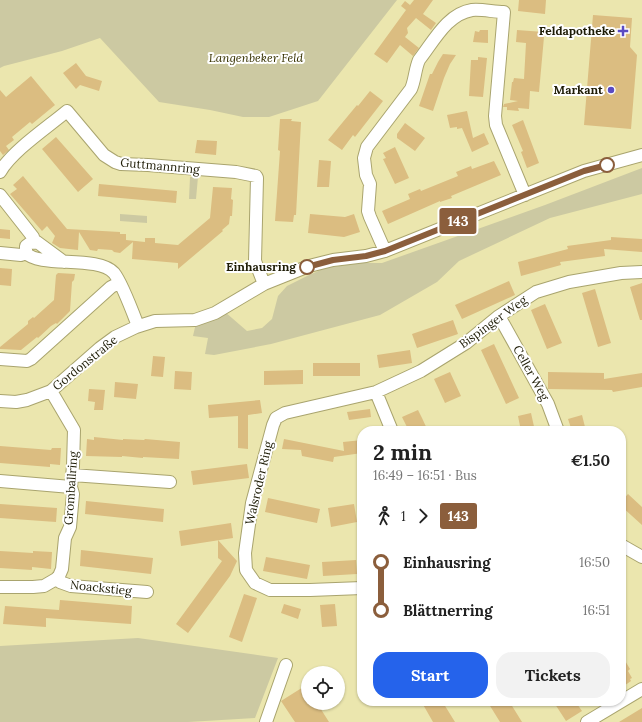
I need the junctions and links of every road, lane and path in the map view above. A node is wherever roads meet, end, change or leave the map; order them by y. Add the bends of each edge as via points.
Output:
1 (642, 155) edge
2 (0, 172) edge
3 (0, 195) edge
4 (525, 195) junction
5 (34, 242) junction
6 (385, 251) junction
7 (26, 253) junction
8 (0, 254) edge
9 (64, 262) junction
10 (642, 272) edge
11 (119, 283) junction
12 (264, 284) junction
13 (499, 316) junction
14 (138, 326) junction
15 (0, 359) edge
16 (51, 391) junction
17 (376, 392) junction
18 (0, 401) edge
19 (390, 426) edge
20 (556, 426) edge
21 (0, 481) edge
22 (72, 481) junction
23 (170, 482) dead end
24 (626, 548) edge
25 (642, 557) edge
26 (56, 579) junction
27 (0, 587) edge
28 (357, 588) edge
29 (147, 592) dead end
30 (286, 665) dead end
31 (642, 689) edge
32 (626, 699) edge
33 (614, 706) edge
34 (266, 722) edge
35 (587, 722) edge

1 - 4 street, Gordonstraße via 584,171
2 - 12 street, Guttmannring via 14,154 67,111 104,155 115,162 253,174 257,178 255,261
3 - 5 street via 33,237
4 - 6 street, Gordonstraße
4 - 6 street via 496,125 504,12 474,10 460,14 449,22 419,60 413,84 364,153 365,170 370,184 368,210
5 - 7 street via 26,246
5 - 9 street
6 - 12 street, Gordonstraße via 317,263
7 - 8 street
7 - 9 street via 34,258
9 - 11 street via 106,267 113,272
10 - 13 street, Bispinger Weg via 569,282 542,290
11 - 14 street
11 - 15 street via 111,287 31,359
12 - 14 street, Gordonstraße via 207,316 195,320 155,321
13 - 17 street, Bispinger Weg via 466,343 422,371
13 - 20 street, Celler Weg via 548,404
14 - 16 street, Gordonstraße via 115,337 100,348
16 - 18 street, Gordonstraße via 27,400
16 - 22 street, Gromballring via 74,430
17 - 19 street
17 - 28 street, Walsroder Ring via 285,413 276,418 252,503 245,553 246,570 250,577 255,583 270,590
21 - 22 street
22 - 23 street
22 - 26 street, Gromballring via 70,527 65,538 62,569
24 - 25 street
26 - 27 street via 38,587
26 - 29 street, Noackstieg via 70,586
30 - 34 street
31 - 32 street
33 - 35 street

